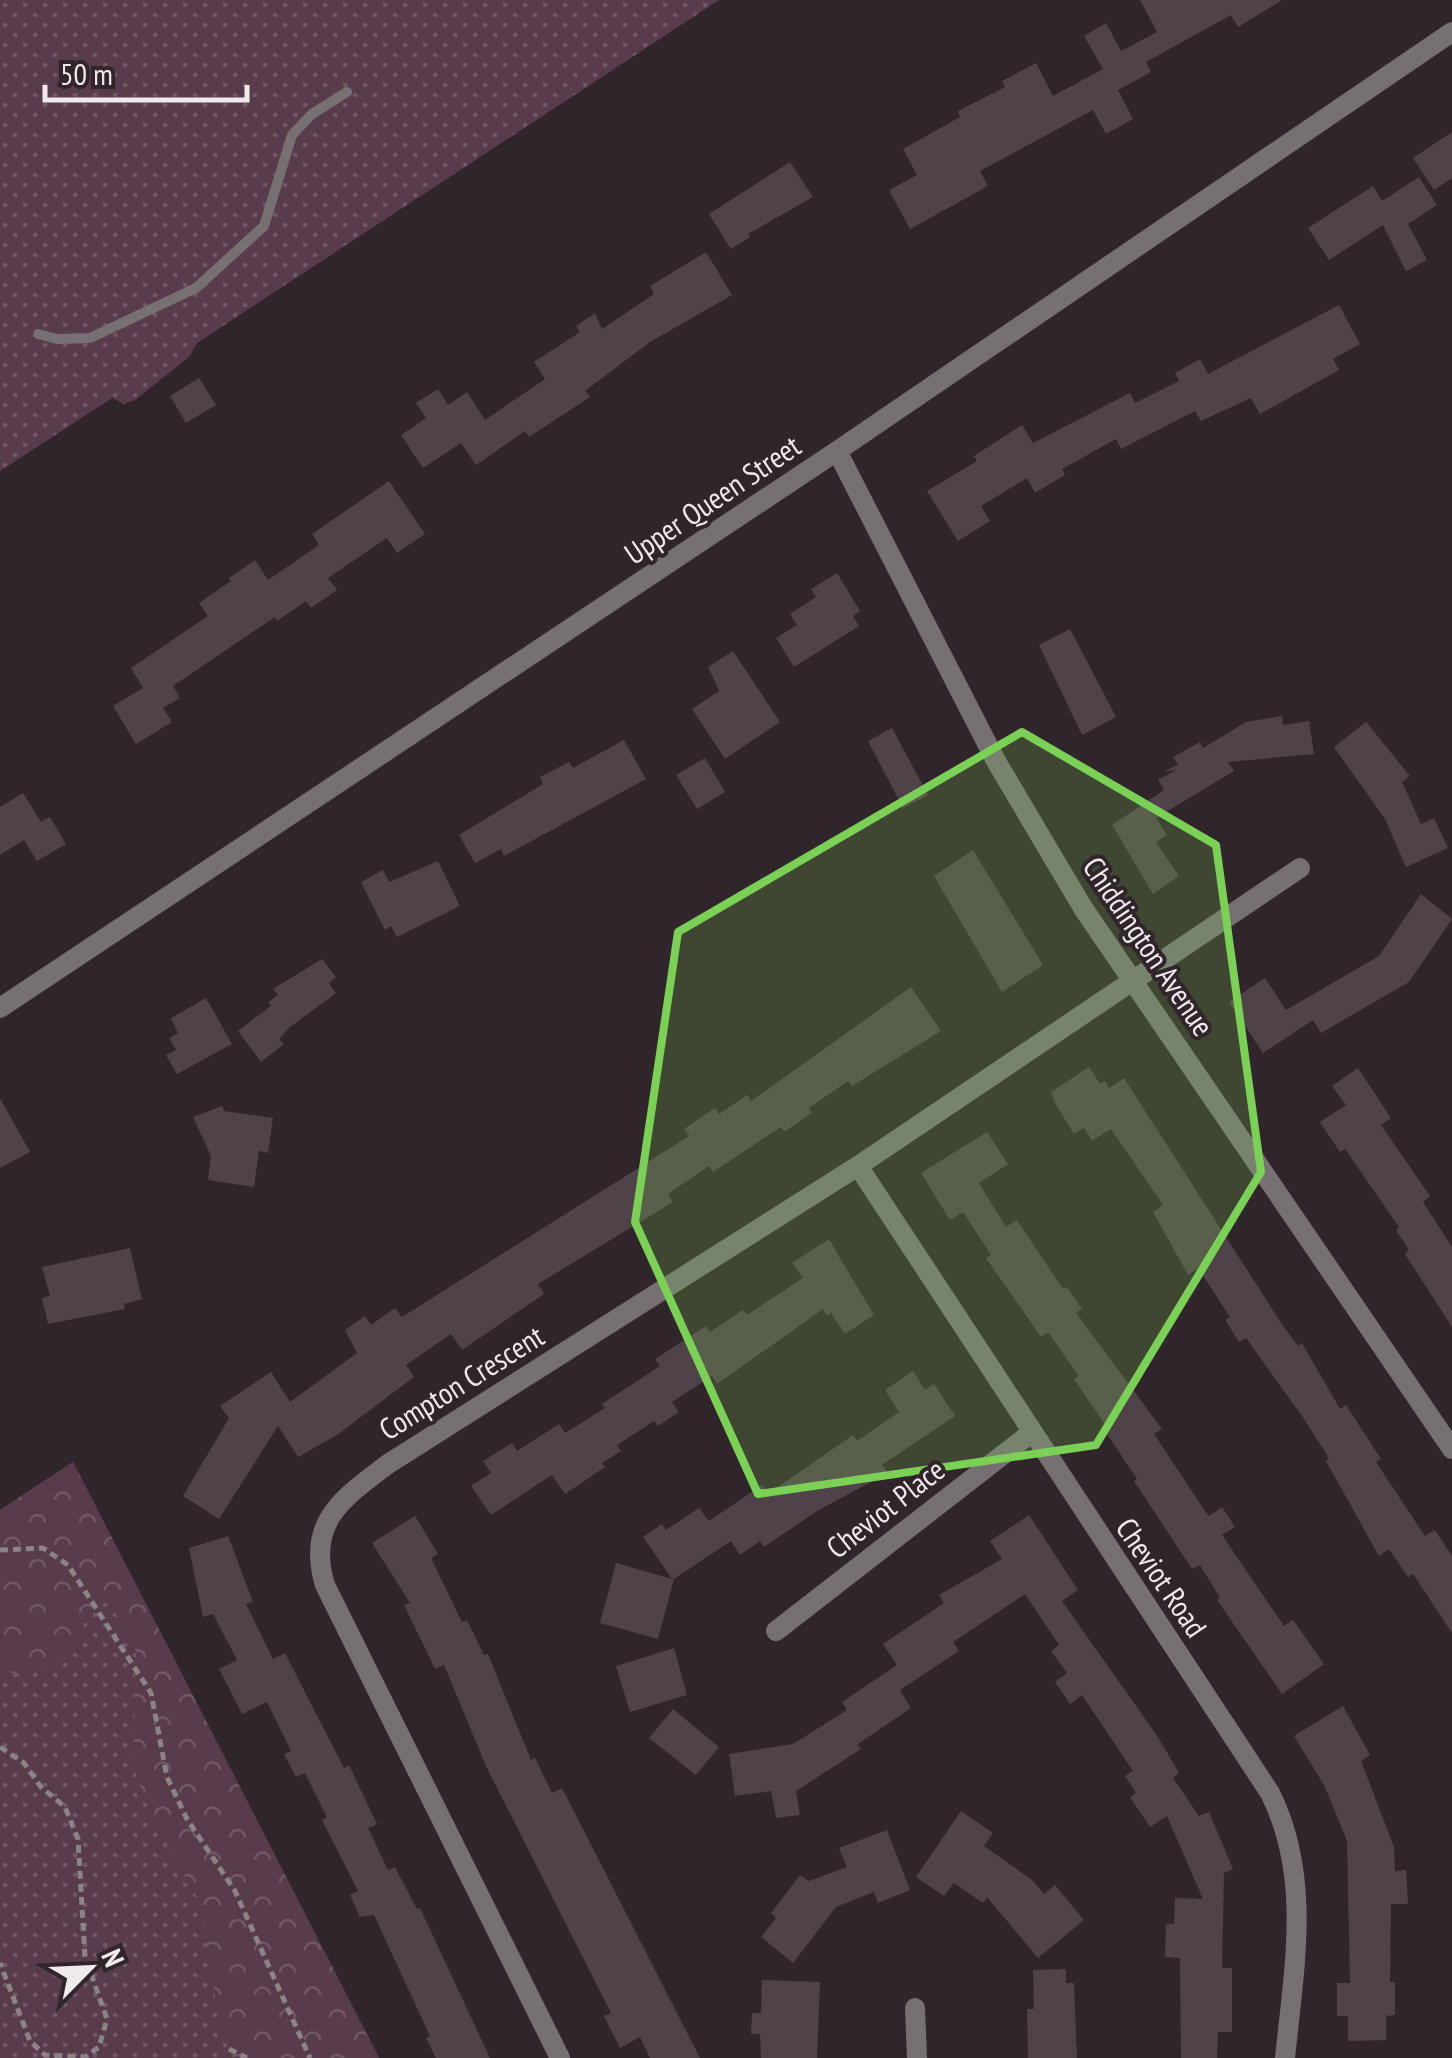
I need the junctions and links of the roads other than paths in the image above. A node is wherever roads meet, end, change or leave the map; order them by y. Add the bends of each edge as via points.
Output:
1 (1452, 32) edge
2 (347, 92) dead end
3 (38, 334) dead end
4 (837, 451) junction
5 (1300, 868) dead end
6 (1136, 980) junction
7 (0, 1008) edge
8 (858, 1166) junction
9 (1031, 1433) junction
10 (1452, 1449) edge
11 (776, 1631) dead end
12 (915, 2008) dead end
13 (560, 2058) edge
14 (917, 2058) edge
15 (1286, 2058) edge

1 - 4 street, Upper Queen Street
2 - 3 lane via 300,125 280,161 264,226 196,288 90,338
4 - 6 street, Chiddington Avenue via 996,761 1083,908
4 - 7 street, Upper Queen Street
5 - 6 street, Compton Crescent
6 - 8 street, Compton Crescent
6 - 10 street, Chiddington Avenue
8 - 9 street, Cheviot Road
8 - 13 street, Compton Crescent via 388,1464 343,1498 323,1527 318,1561 325,1585
9 - 11 street, Cheviot Place
9 - 15 street, Cheviot Road via 1287,1826 1297,1887
12 - 14 street

